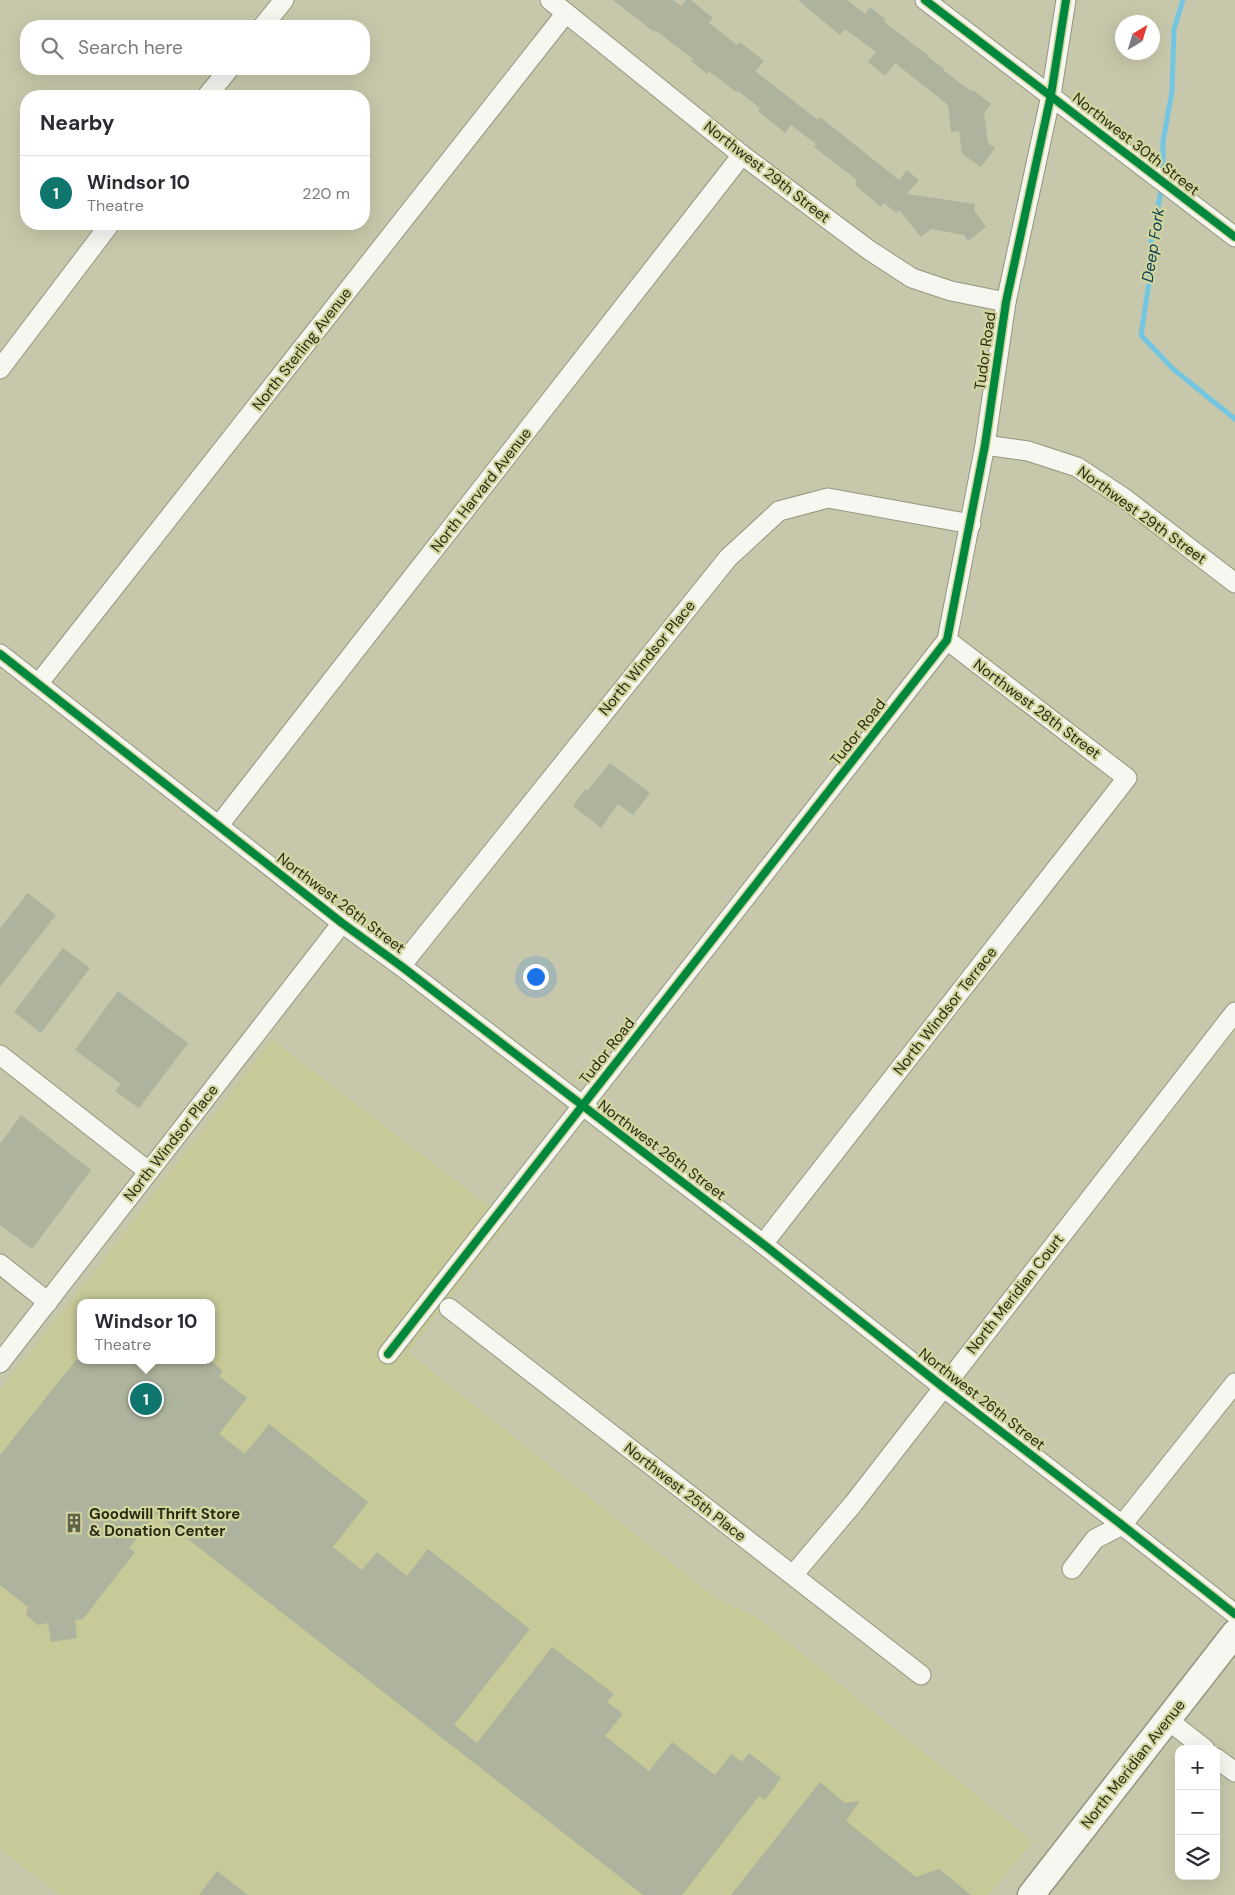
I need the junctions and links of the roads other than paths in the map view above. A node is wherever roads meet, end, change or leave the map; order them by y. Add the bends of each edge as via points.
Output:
1 (284, 0) edge
2 (550, 0) edge
3 (925, 0) edge
4 (1066, 0) edge
5 (566, 13) junction
6 (268, 20) edge
7 (224, 75) edge
8 (212, 90) edge
9 (1051, 95) junction
10 (742, 155) junction
11 (105, 230) edge
12 (1235, 237) edge
13 (1006, 302) junction
14 (0, 369) edge
15 (985, 445) junction
16 (971, 524) junction
17 (1235, 583) edge
18 (947, 640) junction
19 (0, 654) edge
20 (38, 684) junction
21 (1127, 778) joint
22 (219, 825) junction
23 (342, 923) junction
24 (401, 966) junction
25 (1235, 1012) edge
26 (0, 1054) edge
27 (582, 1106) junction
28 (148, 1171) junction
29 (763, 1244) junction
30 (0, 1264) edge
31 (48, 1302) junction
32 (449, 1308) dead end
33 (388, 1354) dead end
34 (0, 1363) edge
35 (1235, 1383) edge
36 (943, 1387) junction
37 (1122, 1524) junction
38 (1072, 1569) dead end
39 (794, 1575) junction
40 (1235, 1614) edge
41 (1235, 1633) edge
42 (921, 1675) dead end
43 (1168, 1720) junction
44 (1200, 1745) edge
45 (1220, 1761) edge
46 (1235, 1772) edge
47 (1031, 1895) edge

1 - 6 street
2 - 5 street, Northwest 29th Street
3 - 9 street, Northwest 30th Street
4 - 9 street, Tudor Road
5 - 10 street, Northwest 29th Street
5 - 20 street, North Sterling Avenue
7 - 8 street
9 - 12 street, Northwest 30th Street
9 - 13 street, Tudor Road
10 - 13 street, Northwest 29th Street via 869,250 912,278 951,291
10 - 22 street, North Harvard Avenue
11 - 14 street
13 - 15 street, Tudor Road
15 - 16 street, Tudor Road
15 - 17 street, Northwest 29th Street via 1028,451 1077,467 1124,498
16 - 18 street, Tudor Road
16 - 24 street, North Windsor Place via 828,498 779,511 728,558
18 - 21 street, Northwest 28th Street
18 - 27 street, Tudor Road
19 - 20 street, Northwest 26th Street
20 - 22 street, Northwest 26th Street
21 - 29 street, North Windsor Terrace
22 - 23 street, Northwest 26th Street
23 - 24 street, Northwest 26th Street
23 - 28 street, North Windsor Place
24 - 27 street, Northwest 26th Street
25 - 36 street, North Meridian Court
26 - 28 street
27 - 29 street, Northwest 26th Street
27 - 33 street, Tudor Road
28 - 31 street, North Windsor Place
29 - 36 street, Northwest 26th Street
30 - 31 street
31 - 34 street, North Windsor Place
32 - 39 street, Northwest 25th Place
35 - 37 street
36 - 37 street, Northwest 26th Street
36 - 39 street, North Meridian Court via 854,1504
37 - 38 street via 1095,1539
37 - 40 street, Northwest 26th Street
39 - 42 street, Northwest 25th Place
41 - 43 main road, North Meridian Avenue
43 - 44 street
43 - 47 main road, North Meridian Avenue
45 - 46 street

